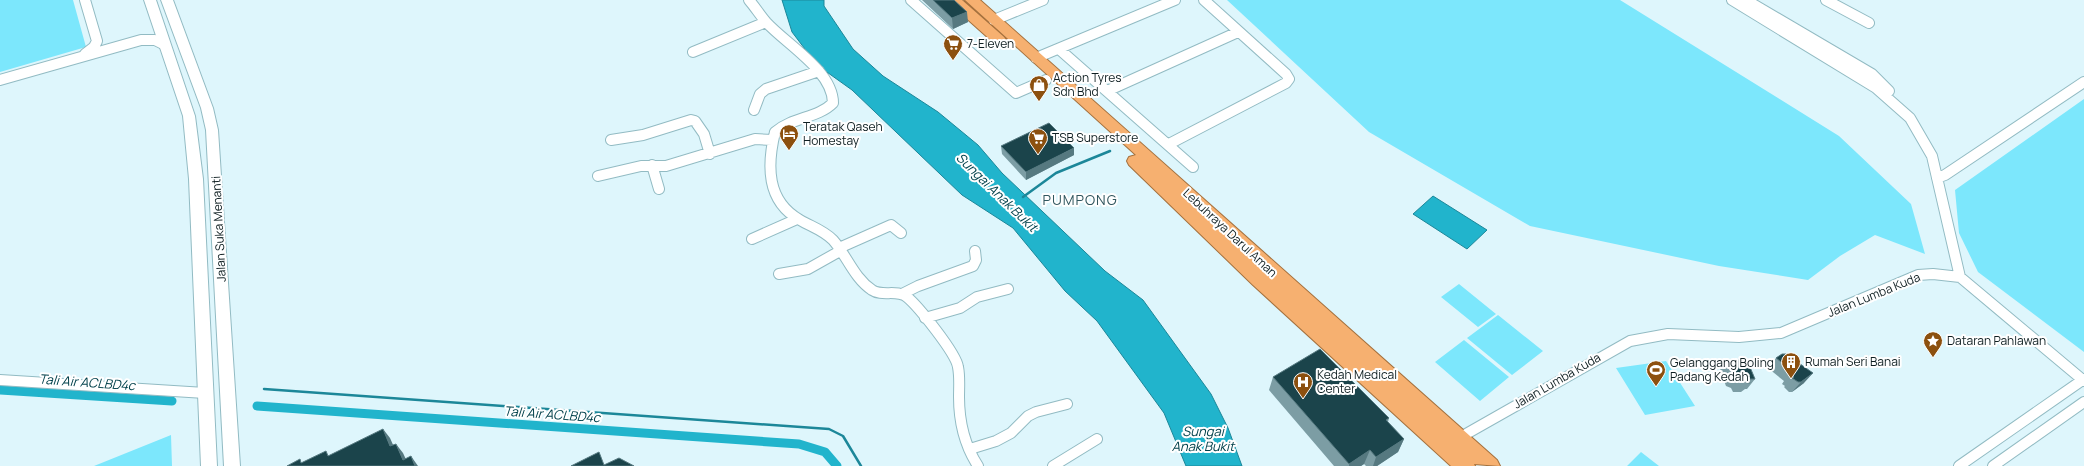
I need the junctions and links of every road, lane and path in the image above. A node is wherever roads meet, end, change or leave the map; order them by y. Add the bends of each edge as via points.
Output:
1 (85, 0) edge
2 (150, 0) edge
3 (167, 0) edge
4 (749, 0) edge
5 (911, 0) edge
6 (953, 0) edge
7 (972, 0) edge
8 (1043, 0) edge
9 (1175, 0) edge
10 (1204, 0) edge
11 (1732, 0) edge
12 (1746, 0) edge
13 (1826, 0) edge
14 (994, 20) junction
15 (766, 22) junction
16 (1868, 23) dead end
17 (1238, 32) junction
18 (165, 45) junction
19 (1059, 49) junction
20 (693, 52) dead end
21 (80, 57) junction
22 (1036, 58) junction
23 (1848, 60) junction
24 (1840, 65) junction
25 (819, 71) junction
26 (0, 80) edge
27 (1046, 80) junction
28 (2084, 82) edge
29 (1107, 91) junction
30 (1892, 93) dead end
31 (754, 110) dead end
32 (611, 140) dead end
33 (772, 140) junction
34 (1169, 144) junction
35 (710, 154) junction
36 (652, 165) junction
37 (1193, 167) dead end
38 (598, 176) dead end
39 (1937, 178) junction
40 (659, 189) dead end
41 (797, 218) junction
42 (901, 233) dead end
43 (752, 239) dead end
44 (1225, 247) junction
45 (839, 249) junction
46 (975, 251) dead end
47 (1255, 263) junction
48 (779, 274) dead end
49 (1960, 277) junction
50 (1008, 289) dead end
51 (902, 294) junction
52 (925, 318) junction
53 (0, 380) edge
54 (2084, 380) edge
55 (205, 394) junction
56 (2084, 402) edge
57 (1067, 404) dead end
58 (1459, 438) junction
59 (1097, 439) dead end
60 (970, 449) junction
61 (209, 466) edge
62 (232, 466) edge
63 (978, 466) edge
64 (1053, 466) edge
65 (1465, 466) edge
66 (1490, 466) edge
67 (1959, 466) edge
68 (1993, 466) edge

1 - 21 street via 97,41 89,52
2 - 18 main road, Jalan Suka Menanti
3 - 62 main road, Jalan Suka Menanti via 207,108 212,130
4 - 15 street
5 - 27 street via 1016,94
6 - 27 highway, Lebuhraya Darul Aman
7 - 14 highway, Lebuhraya Darul Aman
8 - 14 street
9 - 19 street
10 - 17 street
11 - 24 street
12 - 23 street
13 - 16 street
14 - 22 highway, Lebuhraya Darul Aman
15 - 20 street
15 - 25 street
17 - 29 street
17 - 34 street via 1289,76 1288,81
18 - 21 street via 155,40 141,40
18 - 55 main road, Jalan Suka Menanti via 189,116 196,179
19 - 22 street
19 - 29 street
21 - 26 street
22 - 47 highway, Lebuhraya Darul Aman via 1119,131
23 - 24 street
23 - 30 street via 1872,74
24 - 39 street via 1876,88 1910,118 1932,156
25 - 31 street via 766,88 760,94
25 - 33 street via 833,97 831,105 822,112 780,126
27 - 44 highway, Lebuhraya Darul Aman via 1109,136
28 - 39 street
29 - 34 street
32 - 35 street via 643,135 691,120 701,129
33 - 35 street via 749,140
33 - 41 street via 772,181 775,196
34 - 37 street
35 - 36 street via 663,166
36 - 38 street
36 - 40 street
39 - 49 street
41 - 43 street
41 - 45 street via 829,235
42 - 45 street via 891,225
44 - 47 highway
44 - 47 highway, Lebuhraya Darul Aman
45 - 48 street via 808,270
45 - 51 street via 850,267 873,291 882,294
46 - 51 street via 976,260 973,266
47 - 58 highway, Lebuhraya Darul Aman
47 - 65 highway, Lebuhraya Darul Aman
49 - 54 street
49 - 58 street, Jalan Lumba Kuda via 1918,274 1781,334 1739,337 1668,334 1630,341
50 - 52 street via 977,297 960,308
51 - 52 street
52 - 60 street via 959,362 961,421
53 - 55 street
54 - 67 street
55 - 61 main road, Jalan Suka Menanti
56 - 68 street
57 - 60 street via 1036,412 1028,416 1011,433
58 - 66 highway, Lebuhraya Darul Aman
59 - 64 street
60 - 63 street

